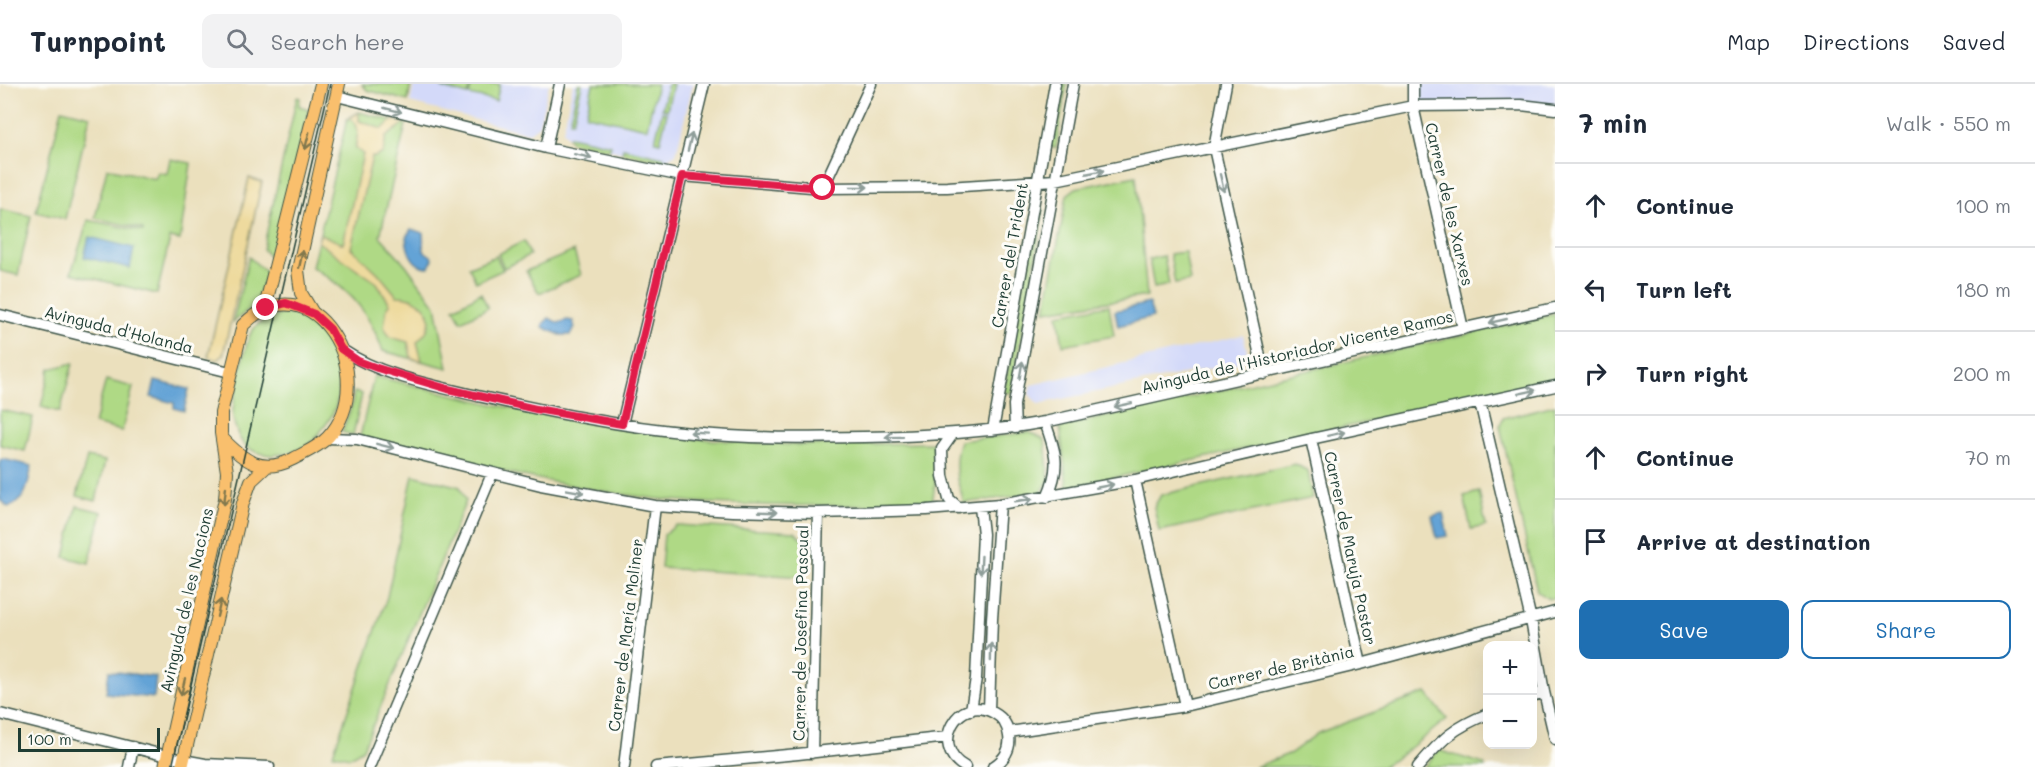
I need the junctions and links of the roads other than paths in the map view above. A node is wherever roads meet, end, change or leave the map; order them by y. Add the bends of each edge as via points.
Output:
1 (321, 84) edge
2 (560, 84) edge
3 (704, 84) edge
4 (871, 84) edge
5 (1055, 84) edge
6 (1073, 84) edge
7 (1226, 84) edge
8 (1413, 84) edge
9 (338, 90) edge
10 (1413, 106) junction
11 (1555, 109) edge
12 (546, 148) junction
13 (1214, 148) junction
14 (682, 176) junction
15 (1056, 180) junction
16 (1038, 182) junction
17 (823, 188) junction
18 (266, 308) junction
19 (1555, 308) edge
20 (314, 314) junction
21 (0, 315) edge
22 (1463, 329) junction
23 (341, 349) junction
24 (230, 372) junction
25 (1264, 374) junction
26 (1555, 386) edge
27 (1480, 402) junction
28 (1045, 422) junction
29 (622, 424) junction
30 (1015, 428) junction
31 (993, 430) junction
32 (952, 435) junction
33 (222, 438) junction
34 (327, 438) junction
35 (1311, 439) junction
36 (266, 467) junction
37 (492, 474) junction
38 (1135, 480) junction
39 (1047, 497) junction
40 (1000, 504) junction
41 (655, 506) junction
42 (980, 507) junction
43 (959, 508) junction
44 (818, 513) junction
45 (1555, 612) edge
46 (1531, 620) junction
47 (1361, 664) junction
48 (1544, 692) junction
49 (1536, 695) edge
50 (1185, 706) junction
51 (971, 710) junction
52 (989, 710) junction
53 (0, 714) edge
54 (1483, 716) edge
55 (1009, 732) junction
56 (948, 737) junction
57 (1555, 739) edge
58 (134, 747) junction
59 (812, 753) junction
60 (167, 761) edge
61 (183, 763) edge
62 (129, 767) edge
63 (269, 767) edge
64 (369, 767) edge
65 (624, 767) edge
66 (657, 767) edge
67 (965, 767) edge
68 (993, 767) edge
69 (1418, 767) edge

1 -> 18 main road
2 - 12 street
14 -> 3 street
4 - 17 street
5 - 16 street, Carrer del Trident
6 - 15 street, Carrer del Trident
7 - 13 street
8 - 10 street, Carrer de les Xarxes
9 -> 12 street
20 -> 9 main road via 301,293 298,270
10 - 11 street via 1521,105
10 - 13 street
10 - 22 street, Carrer de les Xarxes
12 -> 14 street
15 -> 13 street
13 -> 25 street
14 - 17 street
14 - 29 street
15 - 16 street
30 -> 15 street, Carrer del Trident via 1014,405
17 -> 16 street
16 - 31 street, Carrer del Trident
18 - 20 main road via 286,303
18 - 24 main road via 243,325
19 -> 22 street, Avinguda de l'Historiador Vicente Ramos
20 - 23 main road via 330,329
21 - 24 street, Avinguda d'Holanda
22 - 25 street, Avinguda de l'Historiador Vicente Ramos
23 - 29 street, Avinguda de l'Historiador Vicente Ramos via 358,361 448,389
23 - 34 main road via 347,370 347,395 342,414
24 - 33 main road via 221,413
25 -> 28 street, Avinguda de l'Historiador Vicente Ramos
27 -> 26 street
35 -> 27 street
27 - 46 street
28 - 30 street, Avinguda de l'Historiador Vicente Ramos
28 - 39 street via 1056,466
32 -> 29 street, Avinguda de l'Historiador Vicente Ramos via 790,439
30 - 31 street, Avinguda de l'Historiador Vicente Ramos
31 - 32 street, Avinguda de l'Historiador Vicente Ramos
32 - 43 street via 942,449 944,477 949,499
33 - 36 main road via 234,451
33 -> 60 main road, Avinguda de les Nacions via 227,472 225,499
34 - 36 main road via 287,462
34 -> 37 street via 357,439
35 - 38 street
35 - 47 street, Carrer de Maruja Pastor
61 -> 36 main road, Avinguda de les Nacions via 243,503 251,481
37 -> 41 street
37 - 64 street
39 -> 38 street
38 - 50 street
40 -> 39 street
40 - 42 street
52 -> 40 street
41 -> 44 street
41 - 65 street, Carrer de María Moliner
42 - 43 street
42 -> 51 street via 983,534
43 - 44 street
44 - 59 street, Carrer de Josefina Pascual
45 - 46 street, Carrer de Britània
46 - 47 street, Carrer de Britània
46 - 48 street
47 - 50 street, Carrer de Britània
48 - 49 street
48 - 57 street
50 - 55 street, Carrer de Britània
51 - 52 street
51 - 56 street via 955,720
52 - 55 street via 1005,722
53 - 58 street
54 - 69 street via 1440,742
55 - 68 street via 1008,751
56 - 59 street
56 - 67 street via 953,757
58 - 60 street
58 - 62 street
59 - 66 street
60 - 61 street
61 - 63 street

